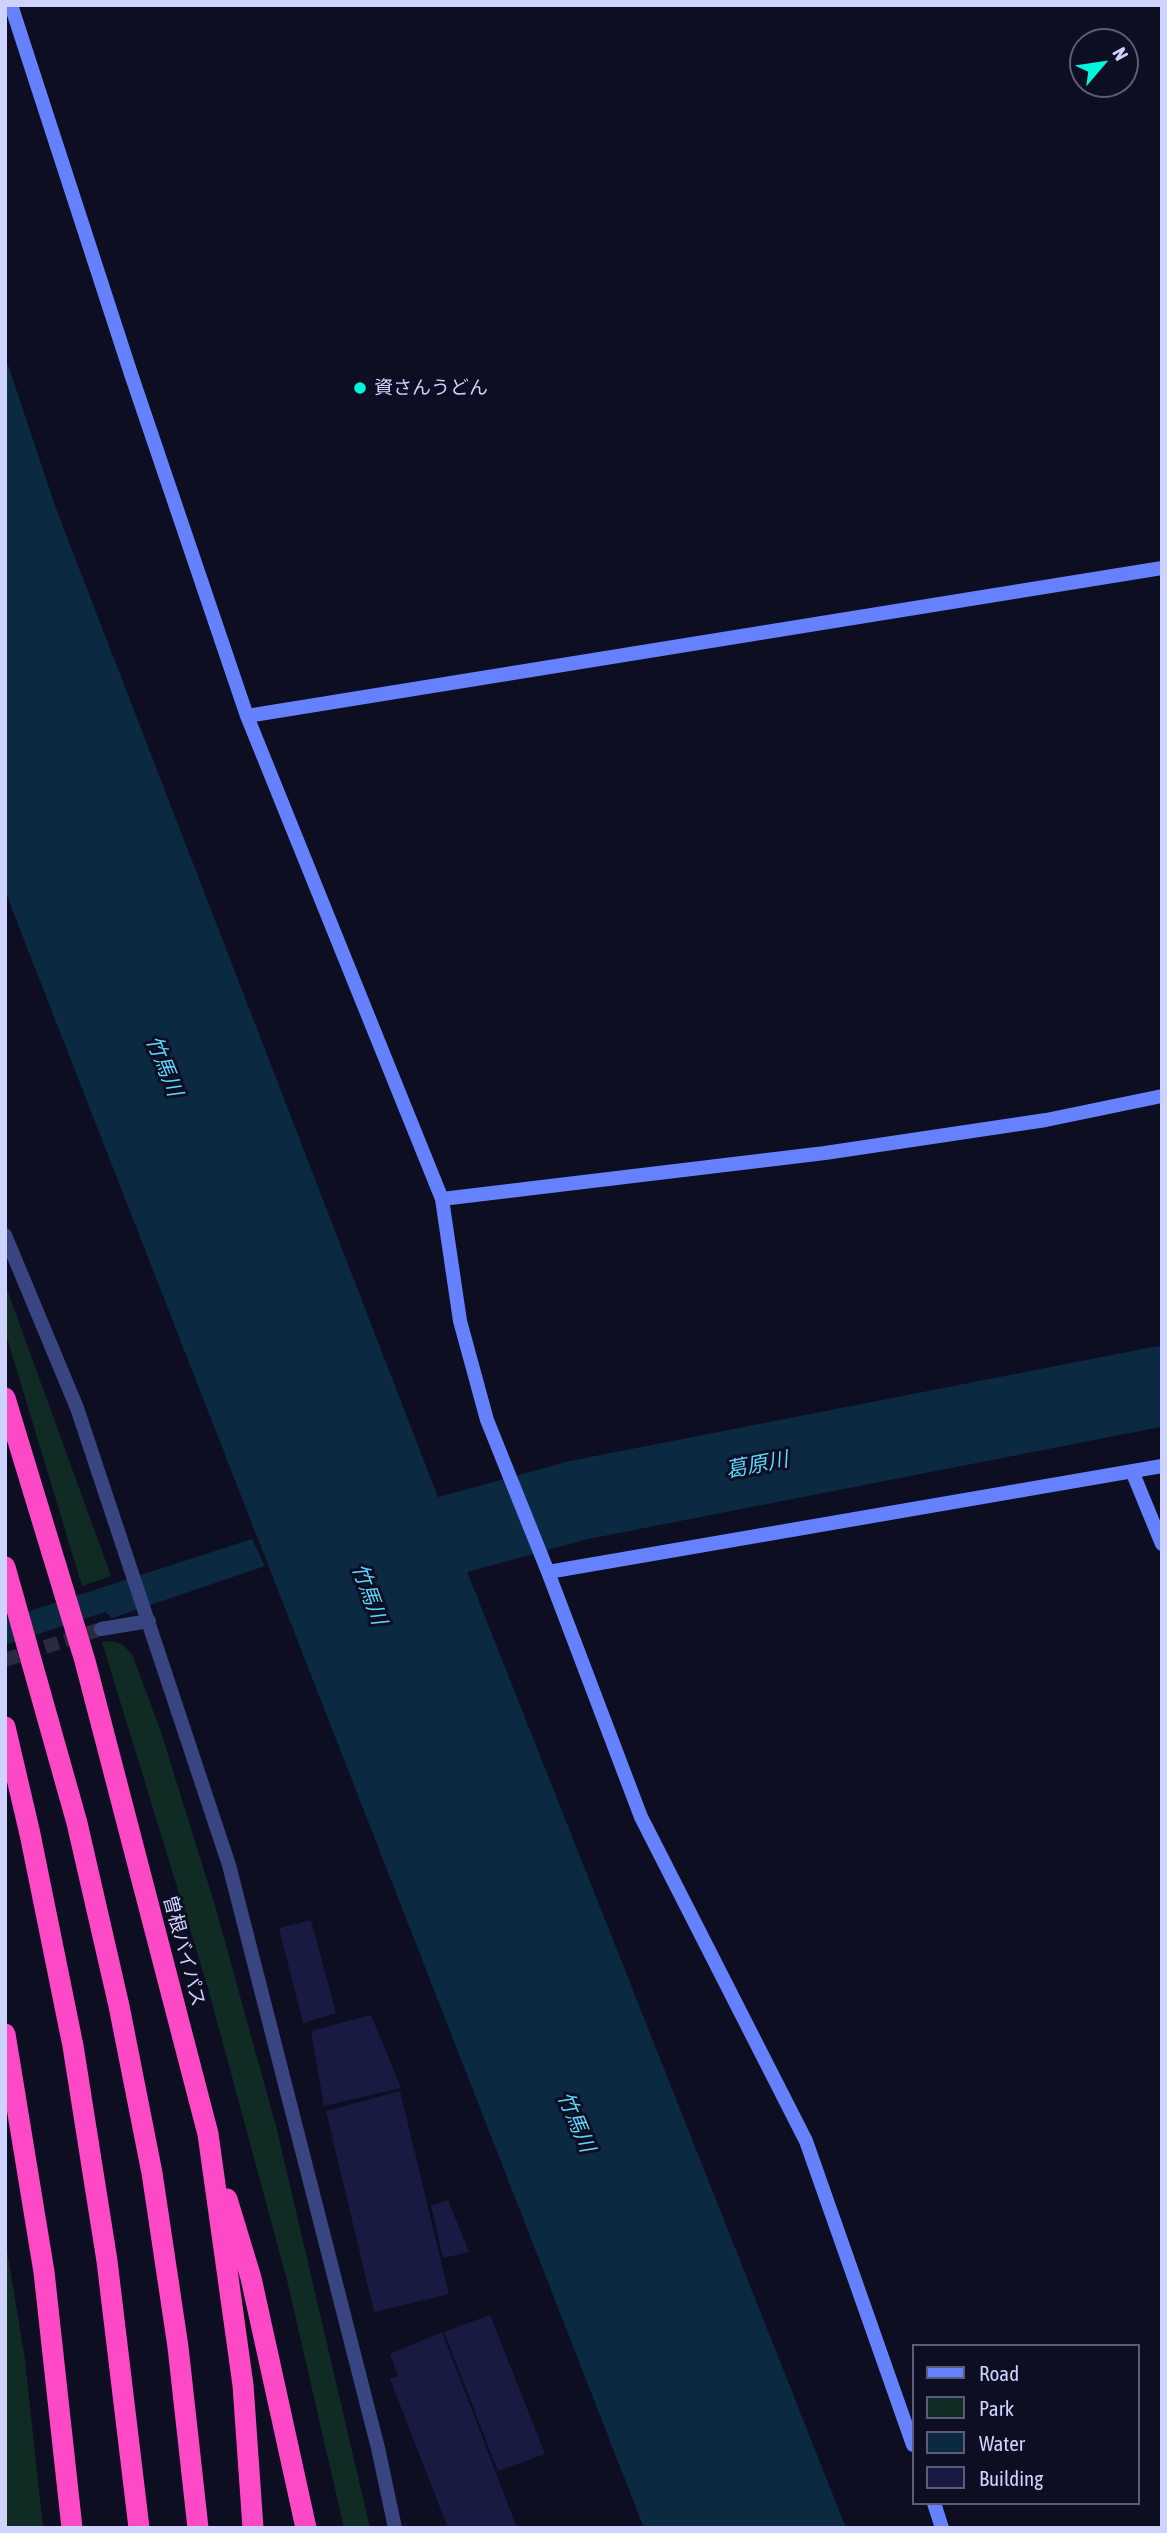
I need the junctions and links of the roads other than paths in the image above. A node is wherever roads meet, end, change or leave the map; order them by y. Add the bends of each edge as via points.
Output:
1 (11, 5) edge
2 (1162, 568) edge
3 (247, 716) junction
4 (1162, 1097) edge
5 (442, 1199) junction
6 (5, 1235) edge
7 (5, 1398) edge
8 (1162, 1466) edge
9 (1132, 1471) junction
10 (1162, 1544) edge
11 (5, 1567) edge
12 (548, 1572) junction
13 (149, 1621) junction
14 (102, 1629) tunnel mouth
15 (5, 1727) edge
16 (5, 2034) edge
17 (208, 2134) junction
18 (912, 2442) edge
19 (934, 2505) edge
20 (72, 2528) edge
21 (139, 2528) edge
22 (198, 2528) edge
23 (253, 2528) edge
24 (306, 2528) edge
25 (396, 2528) edge
26 (942, 2528) edge

1 - 3 street
2 - 3 street
3 - 5 street
4 - 5 street via 1046,1120 825,1153
5 - 12 street via 460,1321 487,1420
6 - 13 street via 77,1408
7 - 17 highway, 曽根バイパス via 85,1661
8 - 9 street
9 - 10 street
9 - 12 street
11 - 22 highway, bridge via 77,1823 119,2006 154,2186
12 - 18 street via 641,1817 806,2141
13 - 14 street
13 - 25 street via 229,1866
15 - 21 highway via 73,2046 107,2261
16 - 20 highway via 44,2272
17 - 23 highway, 曽根バイパス via 243,2385
17 - 24 highway via 251,2278
19 - 26 street

